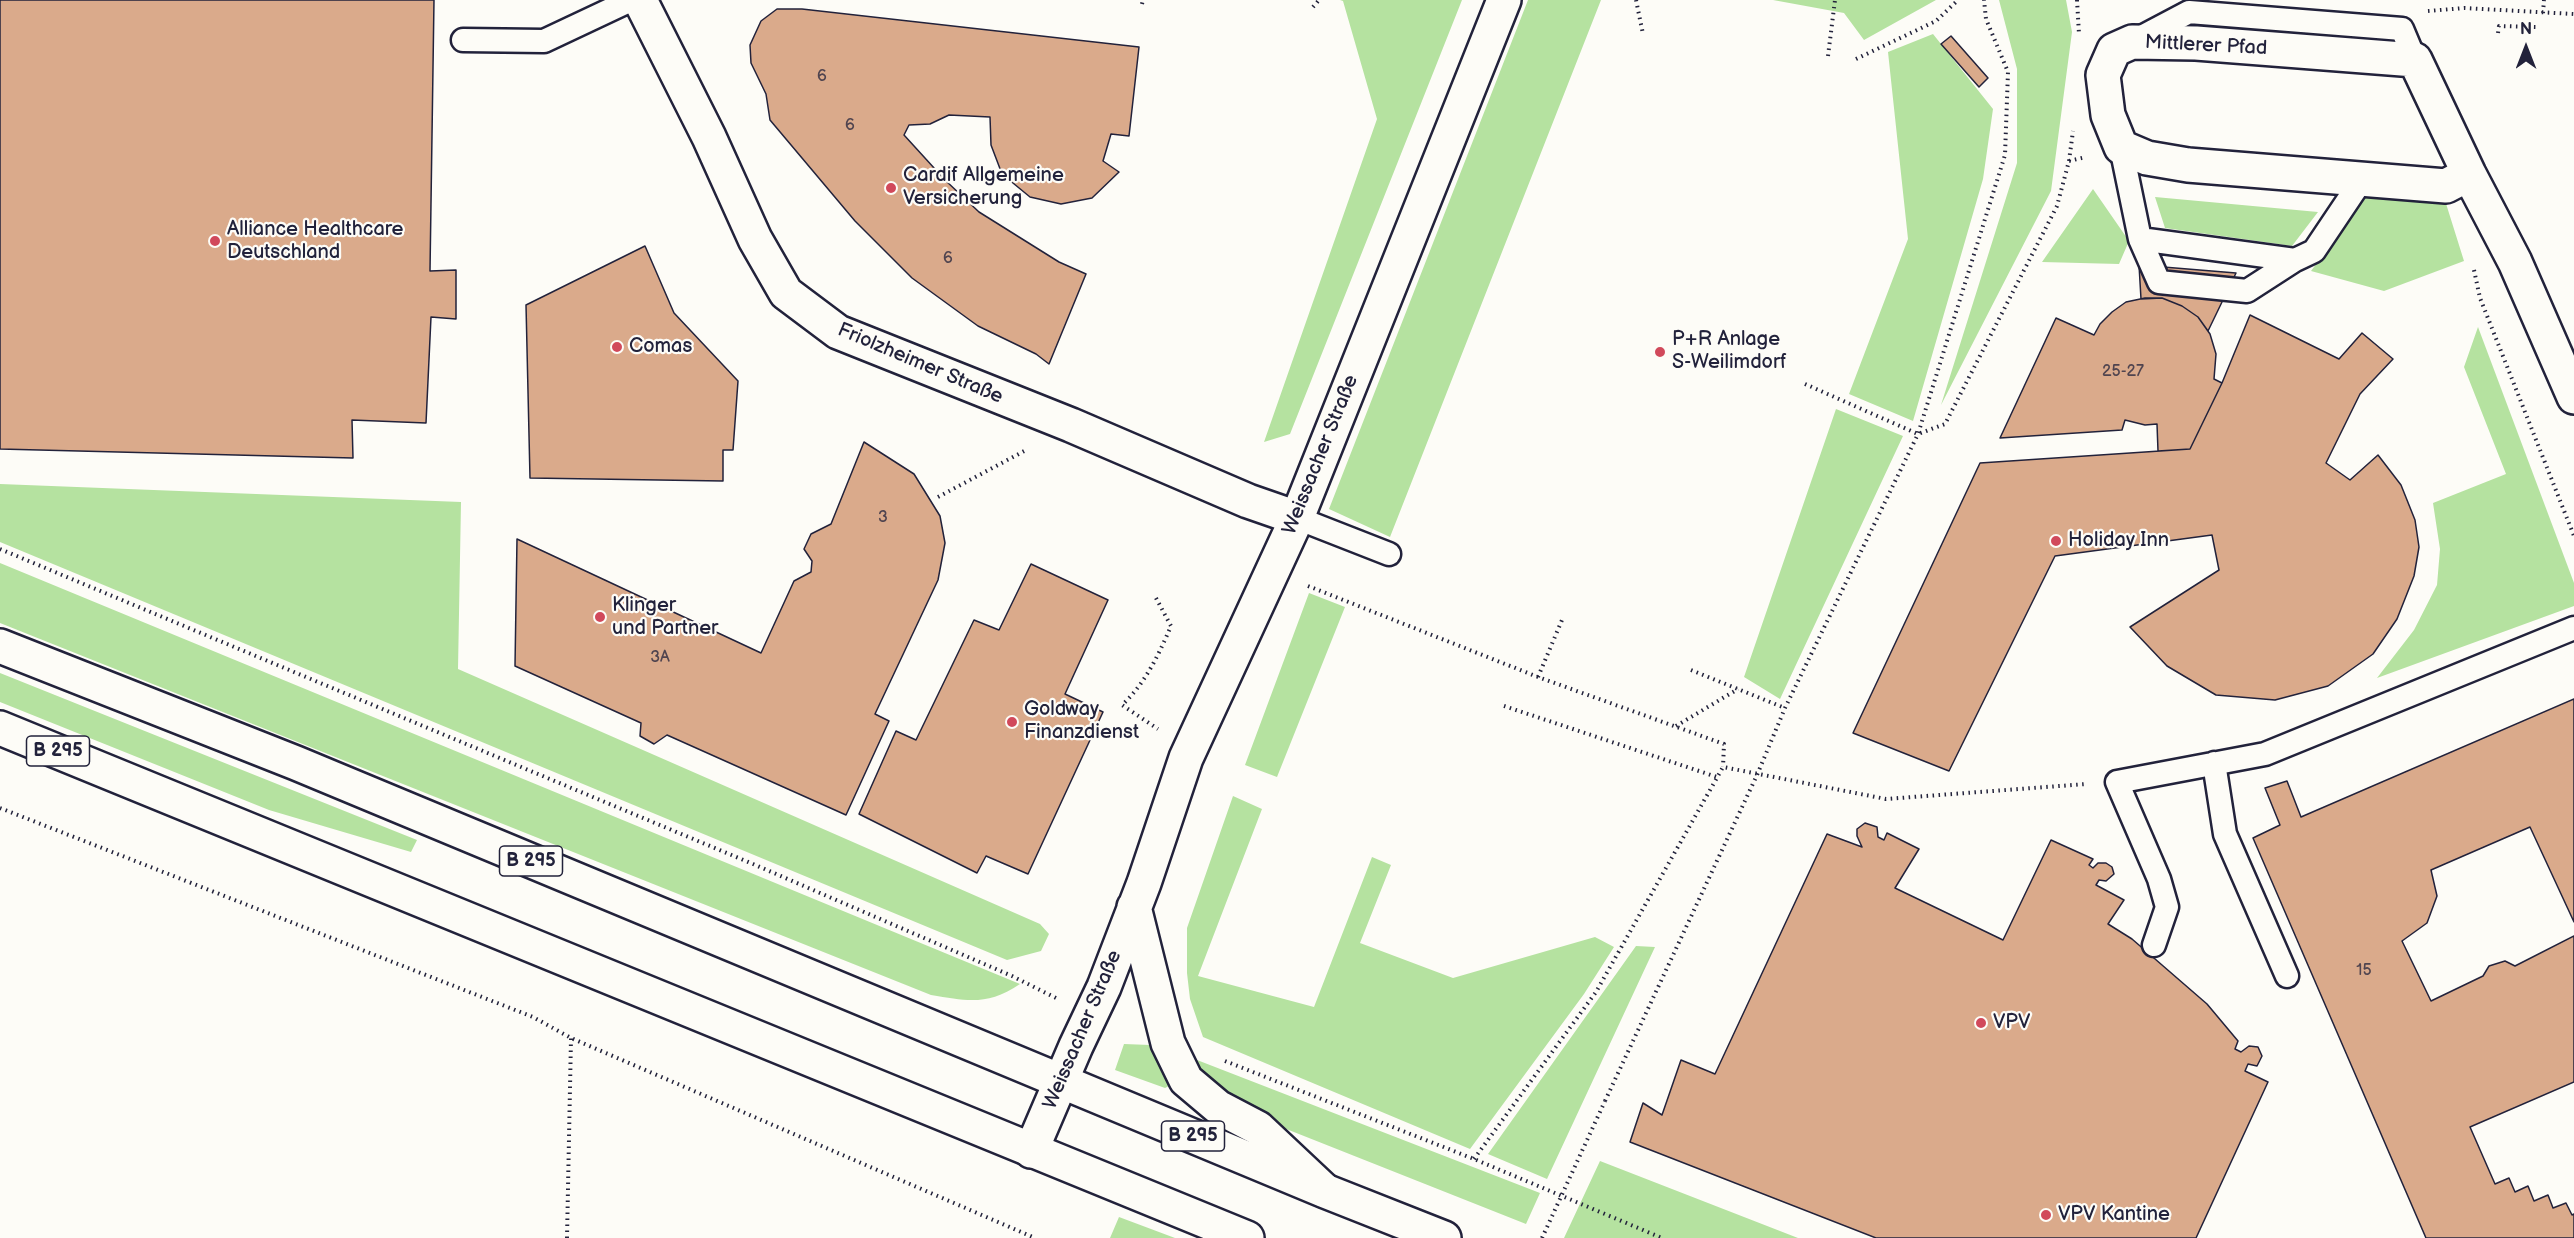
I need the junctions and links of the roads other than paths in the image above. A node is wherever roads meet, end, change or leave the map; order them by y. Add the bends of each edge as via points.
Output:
1 (631, 0) edge
2 (640, 0) edge
3 (1503, 0) edge
4 (463, 40) dead end
5 (2121, 147) junction
6 (2469, 174) junction
7 (2363, 178) junction
8 (2140, 239) junction
9 (2295, 260) junction
10 (2574, 397) edge
11 (1296, 518) junction
12 (1389, 554) dead end
13 (2574, 628) edge
14 (0, 646) edge
15 (0, 728) edge
16 (2214, 763) junction
17 (1134, 908) junction
18 (2154, 945) dead end
19 (2287, 976) dead end
20 (1061, 1080) junction
21 (1030, 1151) junction
22 (1325, 1191) junction
23 (1247, 1238) edge
24 (1444, 1238) edge

1 - 4 lane via 544,41
2 - 11 street, Friolzheimer Straße via 755,239 786,293 838,332
3 - 11 street, Weissacher Straße
5 - 6 street, Mittlerer Pfad via 2108,116 2103,75 2115,51 2132,42 2196,43 2415,60
5 - 7 street via 2147,158 2188,165
5 - 8 lane
6 - 7 street via 2446,186
6 - 10 street, Mittlerer Pfad via 2515,262
7 - 9 lane via 2314,251
8 - 9 lane
8 - 9 lane via 2159,282 2247,291
11 - 12 lane
11 - 17 street, Weissacher Straße via 1186,758
13 - 16 lane via 2265,754
14 - 20 street, B 295 via 296,763
15 - 21 street, B 295
16 - 18 lane via 2117,782 2159,879 2167,908
16 - 19 lane via 2225,834
17 - 20 street, Weissacher Straße via 1104,987
17 - 22 street, Weissacher Straße via 1168,1043 1186,1080 1218,1107 1258,1128
20 - 21 street, Weissacher Straße
20 - 22 street, B 295
21 - 23 street, B 295
22 - 24 street, B 295

